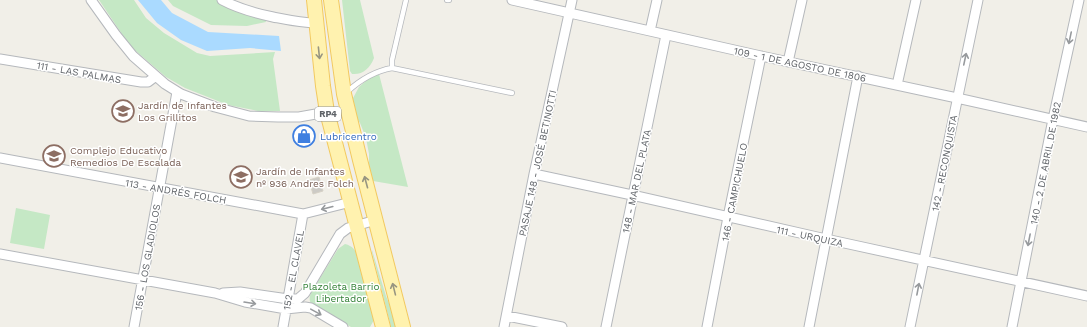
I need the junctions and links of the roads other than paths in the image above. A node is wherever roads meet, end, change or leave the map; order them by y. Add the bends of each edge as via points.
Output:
1 (91, 0) edge
2 (222, 0) edge
3 (314, 0) edge
4 (331, 0) edge
5 (406, 0) edge
6 (512, 0) edge
7 (572, 0) edge
8 (657, 0) edge
9 (802, 0) edge
10 (916, 0) edge
11 (978, 0) edge
12 (1079, 0) edge
13 (569, 13) junction
14 (316, 23) junction
15 (650, 31) junction
16 (666, 35) junction
17 (761, 56) junction
18 (0, 58) edge
19 (788, 62) junction
20 (392, 68) junction
21 (156, 76) junction
22 (858, 76) junction
23 (897, 85) junction
24 (177, 92) junction
25 (512, 93) dead end
26 (344, 94) junction
27 (957, 98) junction
28 (327, 112) junction
29 (1053, 119) junction
30 (1087, 127) edge
31 (0, 158) edge
32 (534, 174) junction
33 (160, 188) junction
34 (632, 195) junction
35 (350, 202) junction
36 (303, 214) junction
37 (728, 217) junction
38 (376, 220) junction
39 (357, 225) junction
40 (826, 239) junction
41 (0, 254) edge
42 (924, 260) junction
43 (143, 279) junction
44 (1021, 282) junction
45 (215, 293) junction
46 (1087, 296) edge
47 (288, 299) junction
48 (286, 309) junction
49 (507, 316) junction
50 (134, 327) edge
51 (283, 327) edge
52 (344, 327) edge
53 (383, 327) edge
54 (403, 327) edge
55 (504, 327) edge
56 (562, 327) edge
57 (606, 327) edge
58 (707, 327) edge
59 (809, 327) edge
60 (910, 327) edge
61 (1012, 327) edge

1 - 21 street via 122,44
2 - 14 street via 244,10 302,23
3 - 14 main road, RP4
4 - 26 main road, RP4
5 - 20 lane
6 - 13 street, 109 - 1 DE AGOSTO DE 1806
7 - 13 street, PASAJE 148 - JOSÉ BETINOTTI
8 - 15 street
9 - 19 street
10 - 23 street
27 -> 11 street, 142 - RECONQUISTA
12 -> 29 street, 140 - 2 DE ABRIL DE 1982
13 - 15 street, 109 - 1 DE AGOSTO DE 1806
13 - 32 street, PASAJE 148 - JOSÉ BETINOTTI
14 -> 28 main road, RP4
15 - 16 street, 109 - 1 DE AGOSTO DE 1806
16 - 17 street, 109 - 1 DE AGOSTO DE 1806
16 - 34 street, 148 - MAR DEL PLATA
17 - 19 street, 109 - 1 DE AGOSTO DE 1806
17 - 37 street, 146 - CAMPICHUELO
18 - 21 street, 111 - LAS PALMAS via 141,82 148,82
19 - 22 street, 109 - 1 DE AGOSTO DE 1806
20 - 25 lane
20 - 26 lane via 366,78
21 - 24 street
22 - 23 street, 109 - 1 DE AGOSTO DE 1806
22 - 40 street
23 - 27 street, 109 - 1 DE AGOSTO DE 1806
24 - 28 street via 215,107 249,116 299,117
24 - 33 street, 156 - LOS GLADIOLOS
38 -> 26 main road, RP4
27 - 29 street, 109 - 1 DE AGOSTO DE 1806
27 - 42 street, 142 - RECONQUISTA
28 - 35 main road, RP4
29 - 30 street, 109 - 1 DE AGOSTO DE 1806
29 -> 44 street, 140 - 2 DE ABRIL DE 1982
31 - 33 street, 113 - ANDRÉS FOLCH
32 - 34 street, 111 - URQUIZA
32 - 49 street, PASAJE 148 - JOSÉ BETINOTTI
33 - 36 street, 113 - ANDRÉS FOLCH
33 - 43 street, 156 - LOS GLADIOLOS
34 - 37 street, 111 - URQUIZA
34 - 57 street, 148 - MAR DEL PLATA
35 -> 36 street, 113 - ANDRÉS FOLCH
35 - 39 main road, RP4
36 - 47 street, 152 - EL CLAVEL
37 - 40 street, 111 - URQUIZA
37 - 58 street, 146 - CAMPICHUELO
38 - 39 street
54 -> 38 main road, RP4
39 - 47 street via 340,234 305,293 298,298
39 - 53 main road, RP4
40 - 42 street, 111 - URQUIZA
40 - 59 street
41 - 43 street
42 - 44 street, 111 - URQUIZA
60 -> 42 street, 142 - RECONQUISTA
43 - 45 street
43 - 50 street, 156 - LOS GLADIOLOS
44 - 46 street, 111 - URQUIZA
44 - 61 street, 140 - 2 DE ABRIL DE 1982
45 - 47 street via 240,292
45 -> 48 street via 239,301
47 - 48 street, 152 - EL CLAVEL
48 - 51 street, 152 - EL CLAVEL
48 -> 52 street via 311,308
49 - 55 street, PASAJE 148 - JOSÉ BETINOTTI
49 - 56 street

